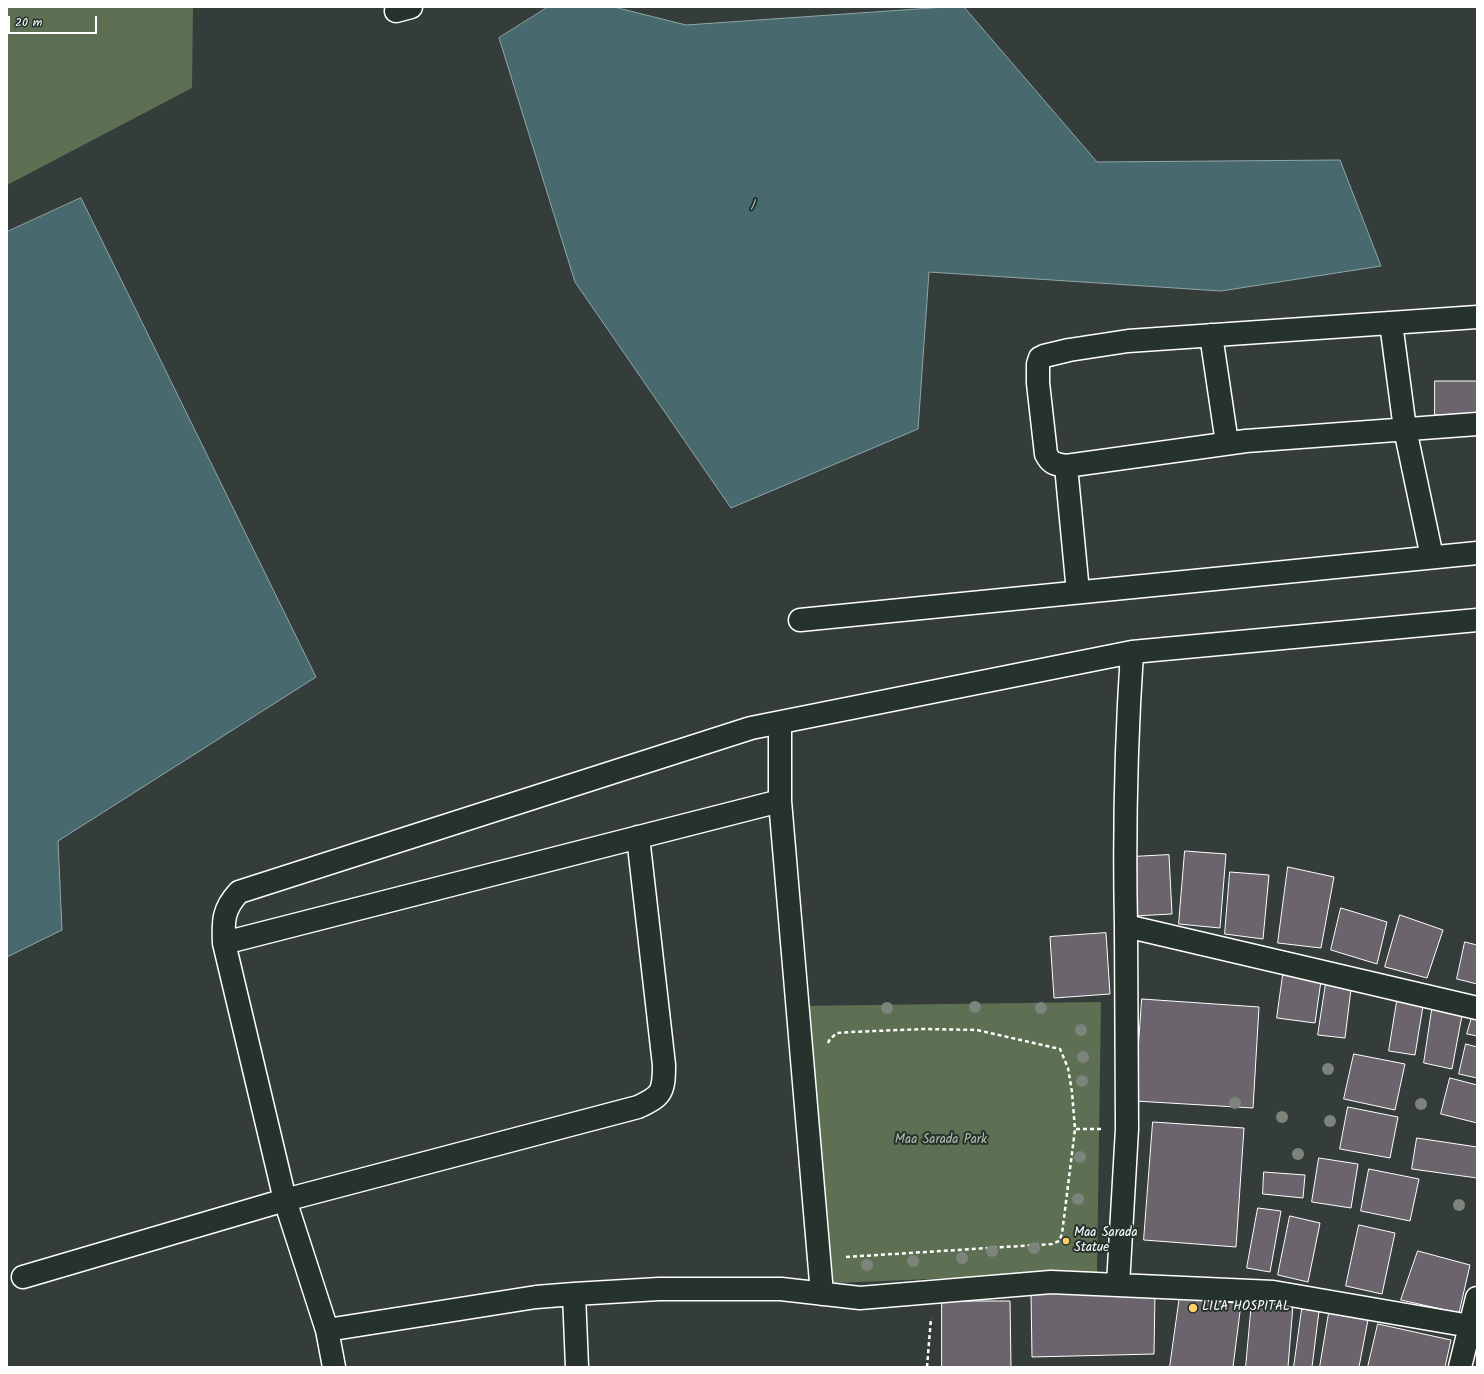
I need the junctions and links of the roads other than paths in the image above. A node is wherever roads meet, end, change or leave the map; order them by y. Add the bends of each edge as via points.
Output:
1 (1477, 317) edge
2 (1391, 323) junction
3 (1211, 335) junction
4 (1477, 424) edge
5 (1405, 429) junction
6 (1227, 443) junction
7 (1066, 466) junction
8 (1477, 553) edge
9 (1432, 557) junction
10 (1078, 592) junction
11 (800, 620) dead end
12 (1477, 620) edge
13 (1132, 652) junction
14 (780, 722) junction
15 (780, 801) junction
16 (638, 838) junction
17 (1126, 926) junction
18 (224, 943) junction
19 (1477, 1008) edge
20 (285, 1200) junction
21 (23, 1277) dead end
22 (1118, 1285) junction
23 (574, 1294) junction
24 (822, 1294) junction
25 (1477, 1298) edge
26 (1470, 1326) junction
27 (327, 1330) junction
28 (334, 1367) edge
29 (577, 1367) edge
30 (1460, 1367) edge

1 - 2 street
2 - 3 street
2 - 5 street
3 - 6 street
3 - 7 street via 1128,341 1069,350 1040,358 1038,383 1046,454 1055,464
4 - 5 street
5 - 6 street
5 - 9 street
6 - 7 street
7 - 10 street
8 - 9 street
9 - 10 street
10 - 11 street
12 - 13 street
13 - 14 street
13 - 17 street via 1124,836
14 - 15 street
14 - 18 street via 751,728 239,892 225,912
15 - 16 street
15 - 24 street
16 - 18 street
16 - 20 street via 664,1065 664,1083 654,1099 638,1107
17 - 19 street
17 - 22 street via 1127,1129
18 - 20 street
20 - 21 street
20 - 27 street
22 - 24 street via 1051,1282 860,1298
22 - 26 street via 1273,1292
23 - 24 street via 781,1289
23 - 27 street via 536,1297
23 - 29 street
25 - 26 street
26 - 30 street
27 - 28 street

